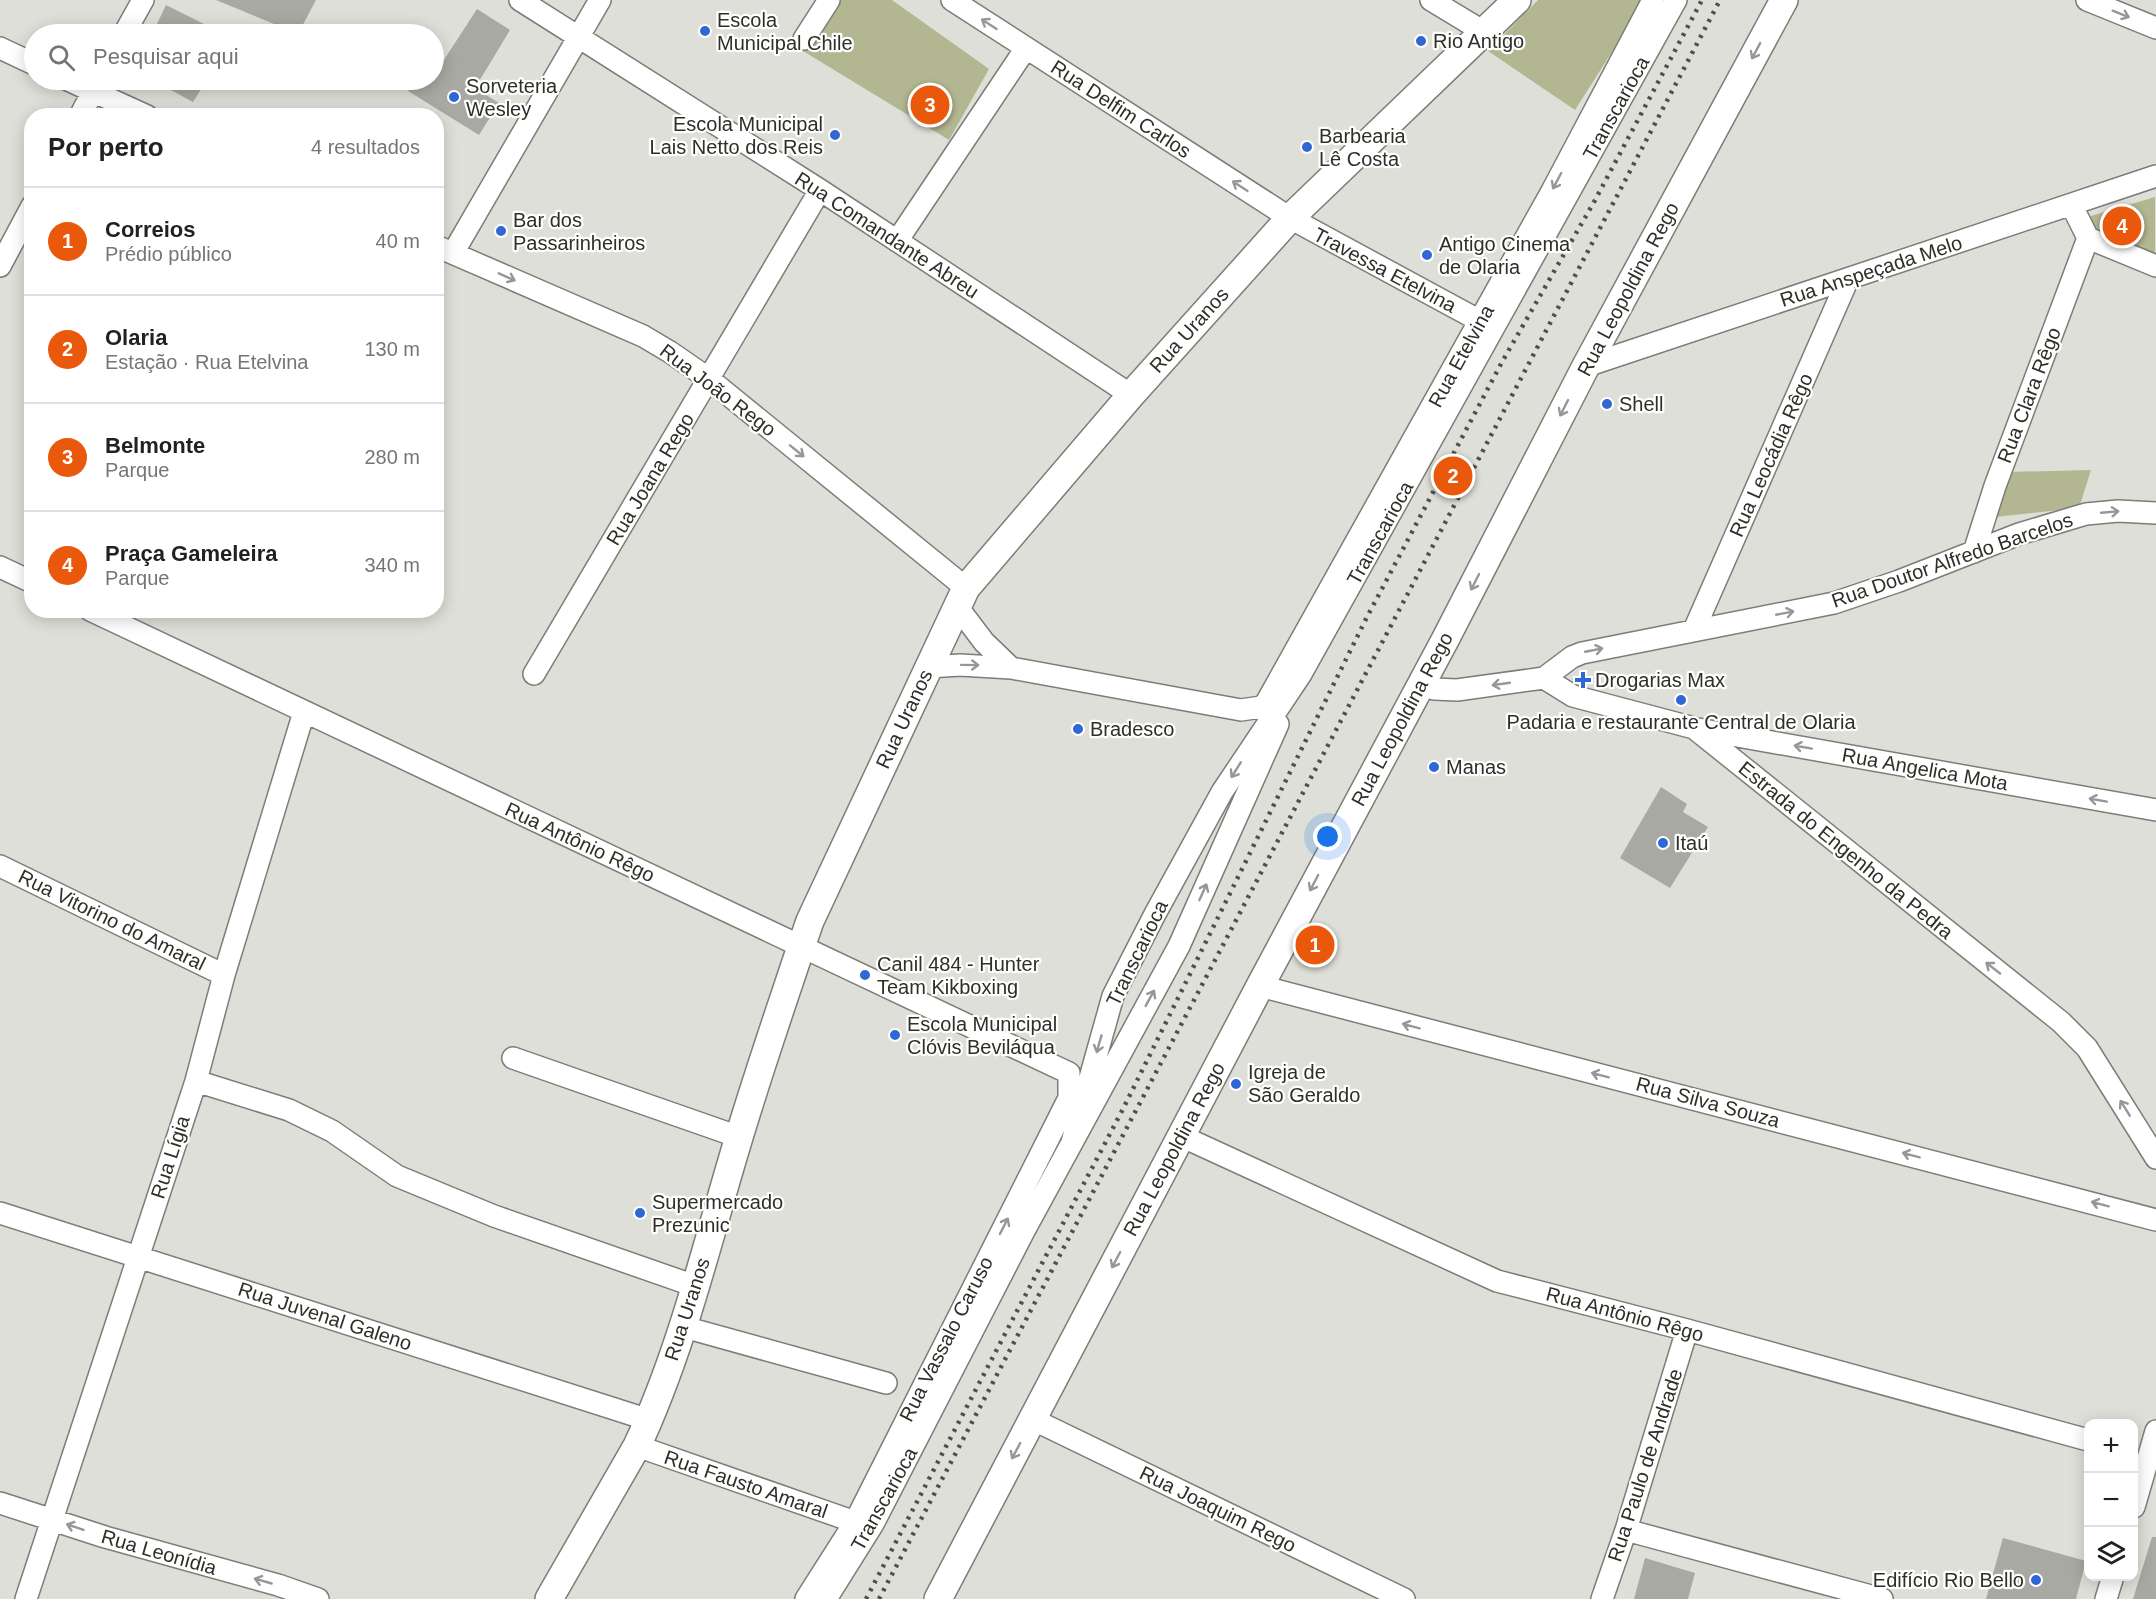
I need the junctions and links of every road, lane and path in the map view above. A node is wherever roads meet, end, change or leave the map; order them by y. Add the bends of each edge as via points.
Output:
1 (143, 0) edge
2 (520, 0) edge
3 (600, 0) edge
4 (829, 0) edge
5 (952, 0) edge
6 (1431, 0) edge
7 (1517, 0) edge
8 (1653, 0) edge
9 (1676, 0) edge
10 (1784, 0) edge
11 (2087, 0) edge
12 (130, 24) edge
13 (2156, 28) edge
14 (1484, 32) junction
15 (578, 35) junction
16 (804, 39) dead end
17 (0, 48) edge
18 (1026, 48) junction
19 (24, 59) edge
20 (93, 90) edge
21 (104, 90) edge
22 (84, 108) edge
23 (134, 108) edge
24 (2156, 176) edge
25 (820, 190) junction
26 (2072, 206) junction
27 (1290, 218) junction
28 (24, 222) edge
29 (2088, 238) junction
30 (897, 241) junction
31 (445, 249) edge
32 (0, 266) edge
33 (2156, 266) edge
34 (1848, 279) junction
35 (1480, 321) junction
36 (1586, 366) junction
37 (709, 379) junction
38 (1131, 395) junction
39 (2156, 513) edge
40 (1974, 552) junction
41 (0, 567) edge
42 (24, 578) edge
43 (961, 597) junction
44 (107, 618) edge
45 (1694, 630) junction
46 (928, 667) junction
47 (1011, 668) junction
48 (534, 674) dead end
49 (1544, 678) junction
50 (1421, 683) junction
51 (1293, 687) junction
52 (304, 712) junction
53 (1694, 728) junction
54 (2156, 810) edge
55 (0, 866) edge
56 (801, 946) junction
57 (224, 975) junction
58 (1260, 986) junction
59 (513, 1058) dead end
60 (1069, 1073) joint
61 (196, 1081) junction
62 (1181, 1136) junction
63 (739, 1137) junction
64 (1072, 1142) junction
65 (2156, 1158) edge
66 (0, 1213) edge
67 (2156, 1220) edge
68 (137, 1256) junction
69 (695, 1286) junction
70 (684, 1327) junction
71 (1687, 1330) junction
72 (886, 1383) dead end
73 (1032, 1419) junction
74 (650, 1420) junction
75 (2156, 1431) edge
76 (2084, 1439) edge
77 (637, 1446) junction
78 (2141, 1454) edge
79 (2138, 1474) edge
80 (0, 1503) edge
81 (51, 1519) junction
82 (855, 1522) junction
83 (1626, 1530) junction
84 (2111, 1581) edge
85 (26, 1599) edge
86 (318, 1599) edge
87 (549, 1599) edge
88 (806, 1599) edge
89 (826, 1599) edge
90 (938, 1599) edge
91 (1404, 1599) edge
92 (1602, 1599) edge
93 (1882, 1599) edge
94 (2106, 1599) edge

1 - 12 street
2 - 15 street, Rua Comandante Abreu
3 - 15 street
4 - 16 street
18 -> 5 street, Rua Delfim Carlos
6 - 14 street
7 - 14 main road, Rua Uranos
8 -> 35 street, Rua Etelvina
9 - 51 street, Transcarioca
10 -> 36 main road, Rua Leopoldina Rego
11 -> 13 street
14 - 27 main road, Rua Uranos
15 - 25 street, Rua Comandante Abreu
15 - 31 street
17 - 19 street
27 -> 18 street, Rua Delfim Carlos
18 - 30 street
20 - 22 street
21 - 23 street
24 - 26 street, Rua Anspeçada Melo
25 - 30 street, Rua Comandante Abreu
25 - 37 street, Rua Joana Rego
26 - 29 street
26 - 34 street, Rua Anspeçada Melo
27 - 35 street, Travessa Etelvina
27 - 38 main road, Rua Uranos
28 - 32 street
29 - 33 street
29 - 40 street, Rua Clara Rêgo
30 - 38 street, Rua Comandante Abreu
31 -> 37 street, Rua João Rego via 643,336
34 - 36 street, Rua Anspeçada Melo
34 - 45 street, Rua Leocádia Rêgo
35 - 47 street, Rua Etelvina via 1271,697 1261,707 1241,710
36 -> 50 main road, Rua Leopoldina Rego
37 -> 43 street, Rua João Rego
37 - 48 street, Rua Joana Rego
38 - 43 main road, Rua Uranos
40 -> 39 street, Rua Doutor Alfredo Barcelos via 2086,514
45 -> 40 street, Rua Doutor Alfredo Barcelos via 1834,603
41 - 42 street
43 - 46 main road, Rua Uranos
43 - 47 street via 979,635
44 - 52 street, Rua Antônio Rêgo
49 -> 45 street, Rua Doutor Alfredo Barcelos via 1582,653
46 -> 47 street
46 - 56 main road, Rua Uranos
49 -> 50 street via 1457,690 1434,689
49 - 53 street, Estrada do Engenho da Pedra via 1573,696
50 -> 58 main road, Rua Leopoldina Rego
64 -> 51 street, Transcarioca via 1179,946
51 -> 64 street, Transcarioca via 1222,792 1113,996
52 - 56 street, Rua Antônio Rêgo
52 - 57 street, Rua Lígia
54 -> 53 street, Rua Angelica Mota
65 -> 53 street, Estrada do Engenho da Pedra via 2086,1048 2061,1022
55 - 57 street, Rua Vitorino do Amaral
56 - 60 street, Rua Antônio Rêgo
56 - 63 main road, Rua Uranos
57 - 61 street, Rua Lígia
58 - 62 main road, Rua Leopoldina Rego
67 -> 58 street, Rua Silva Souza
59 - 63 street
82 -> 60 street, Rua Vassalo Caruso via 1069,1098
61 - 68 street, Rua Lígia
61 - 69 street via 289,1110 332,1131 397,1176 494,1216
62 - 71 street, Rua Antônio Rêgo via 1497,1281
62 -> 73 main road, Rua Leopoldina Rego
63 - 69 main road, Rua Uranos
64 - 89 street, Transcarioca via 873,1524
66 - 68 street, Rua Juvenal Galeno
68 - 74 street, Rua Juvenal Galeno
68 - 81 street, Rua Lígia
69 - 70 main road, Rua Uranos
70 - 72 street
70 - 74 main road, Rua Uranos
71 - 76 street, Rua Antônio Rêgo
71 - 83 street, Rua Paulo de Andrade
73 -> 90 main road, Rua Leopoldina Rego
73 - 91 street, Rua Joaquim Rego
74 - 77 main road, Rua Uranos
75 - 78 street
77 - 82 street, Rua Fausto Amaral
77 - 87 main road, Rua Uranos
78 - 79 street
80 - 81 street, Rua Leonídia
81 - 85 street, Rua Lígia
86 -> 81 street, Rua Leonídia
82 - 88 street, Rua Vassalo Caruso
83 - 92 street, Rua Paulo de Andrade
83 - 93 street
84 - 94 street

